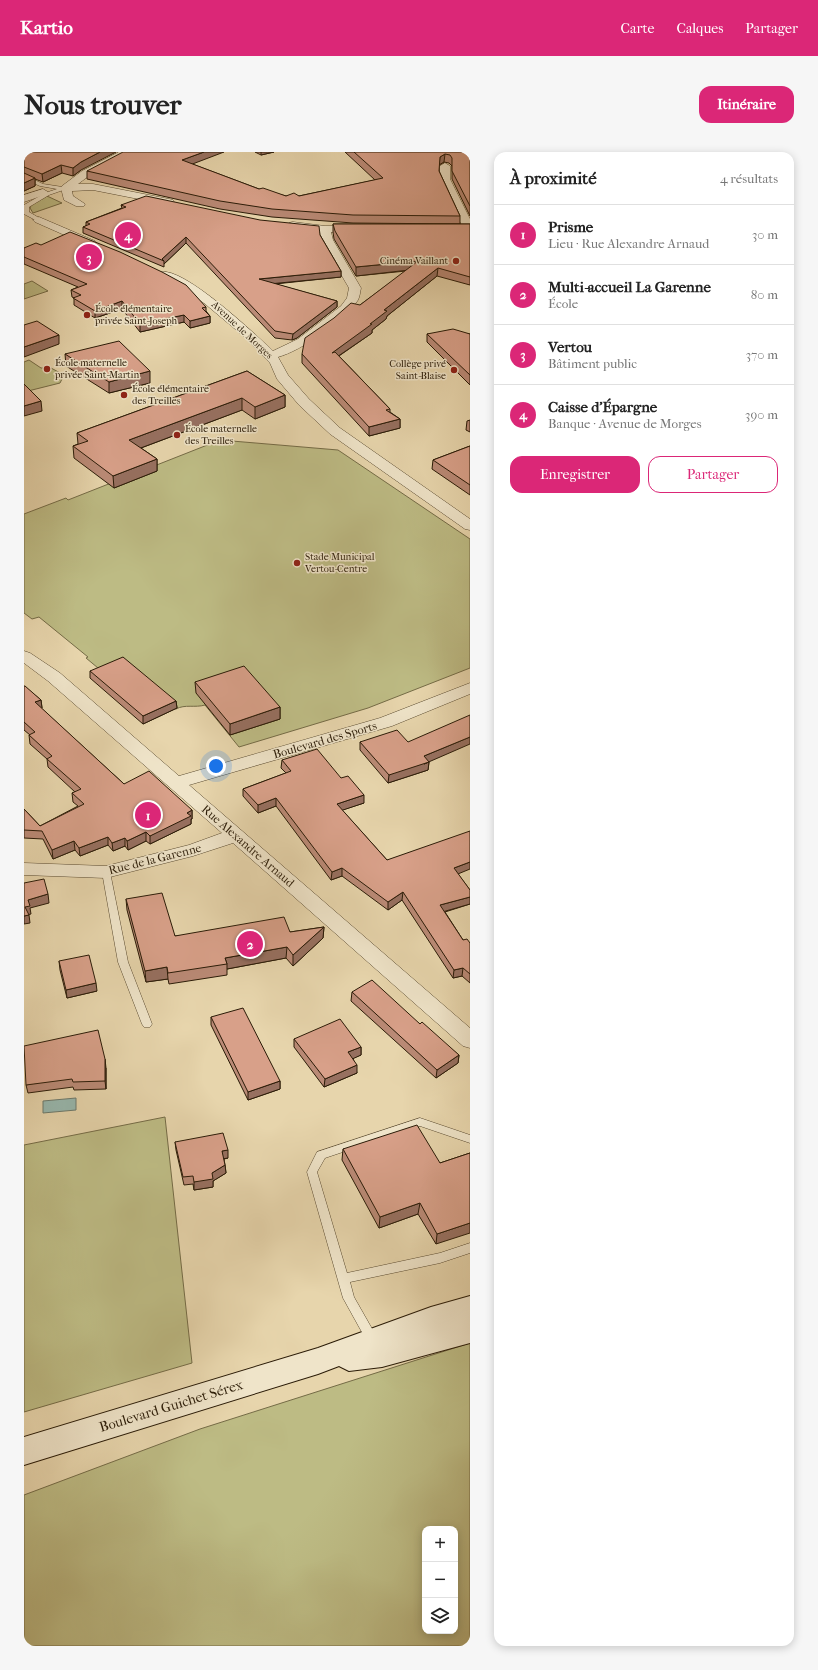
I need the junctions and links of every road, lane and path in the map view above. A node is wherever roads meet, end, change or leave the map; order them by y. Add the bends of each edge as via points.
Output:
1 (127, 152) edge
2 (445, 166) edge
3 (24, 177) edge
4 (66, 188) junction
5 (42, 192) dead end
6 (25, 202) edge
7 (80, 204) dead end
8 (178, 204) edge
9 (39, 220) joint
10 (279, 223) edge
11 (454, 228) edge
12 (470, 228) edge
13 (325, 229) junction
14 (367, 229) edge
15 (103, 248) edge
16 (154, 270) edge
17 (270, 355) junction
18 (470, 526) edge
19 (24, 656) edge
20 (468, 691) edge
21 (176, 783) junction
22 (236, 835) junction
23 (24, 868) edge
24 (106, 872) junction
25 (147, 1024) dead end
26 (469, 1037) edge
27 (470, 1139) edge
28 (470, 1248) edge
29 (344, 1279) junction
30 (470, 1308) edge
31 (470, 1331) edge
32 (373, 1340) junction
33 (318, 1361) junction
34 (24, 1451) edge

1 - 4 street via 86,173
2 - 12 street via 445,179
3 - 4 lane via 42,185
4 - 6 lane
4 - 7 street via 68,198
4 - 8 street via 93,187
5 - 6 street
6 - 9 lane via 26,213
9 - 15 street
10 - 13 street
11 - 12 street
13 - 14 street
13 - 17 street via 327,240 355,288 353,298 345,309 302,342
16 - 17 street, Avenue de Morges via 207,298
17 - 18 street, Avenue de Morges via 282,376 304,402 335,431
19 - 21 street, Rue Alexandre Arnaud via 54,677
20 - 21 street, Boulevard des Sports via 386,722
21 - 22 street, Rue Alexandre Arnaud
22 - 24 street, Rue de la Garenne via 193,850
22 - 26 street, Rue Alexandre Arnaud
23 - 24 street, Rue de la Garenne
24 - 25 lane via 124,962
27 - 29 lane via 420,1122 321,1155 312,1172
28 - 29 lane via 440,1258
29 - 32 lane via 349,1298
30 - 32 main road, Boulevard Guichet Sérex
31 - 33 main road, Boulevard Guichet Sérex via 382,1354
32 - 33 main road, Boulevard Guichet Sérex
33 - 34 main road, Boulevard Guichet Sérex

